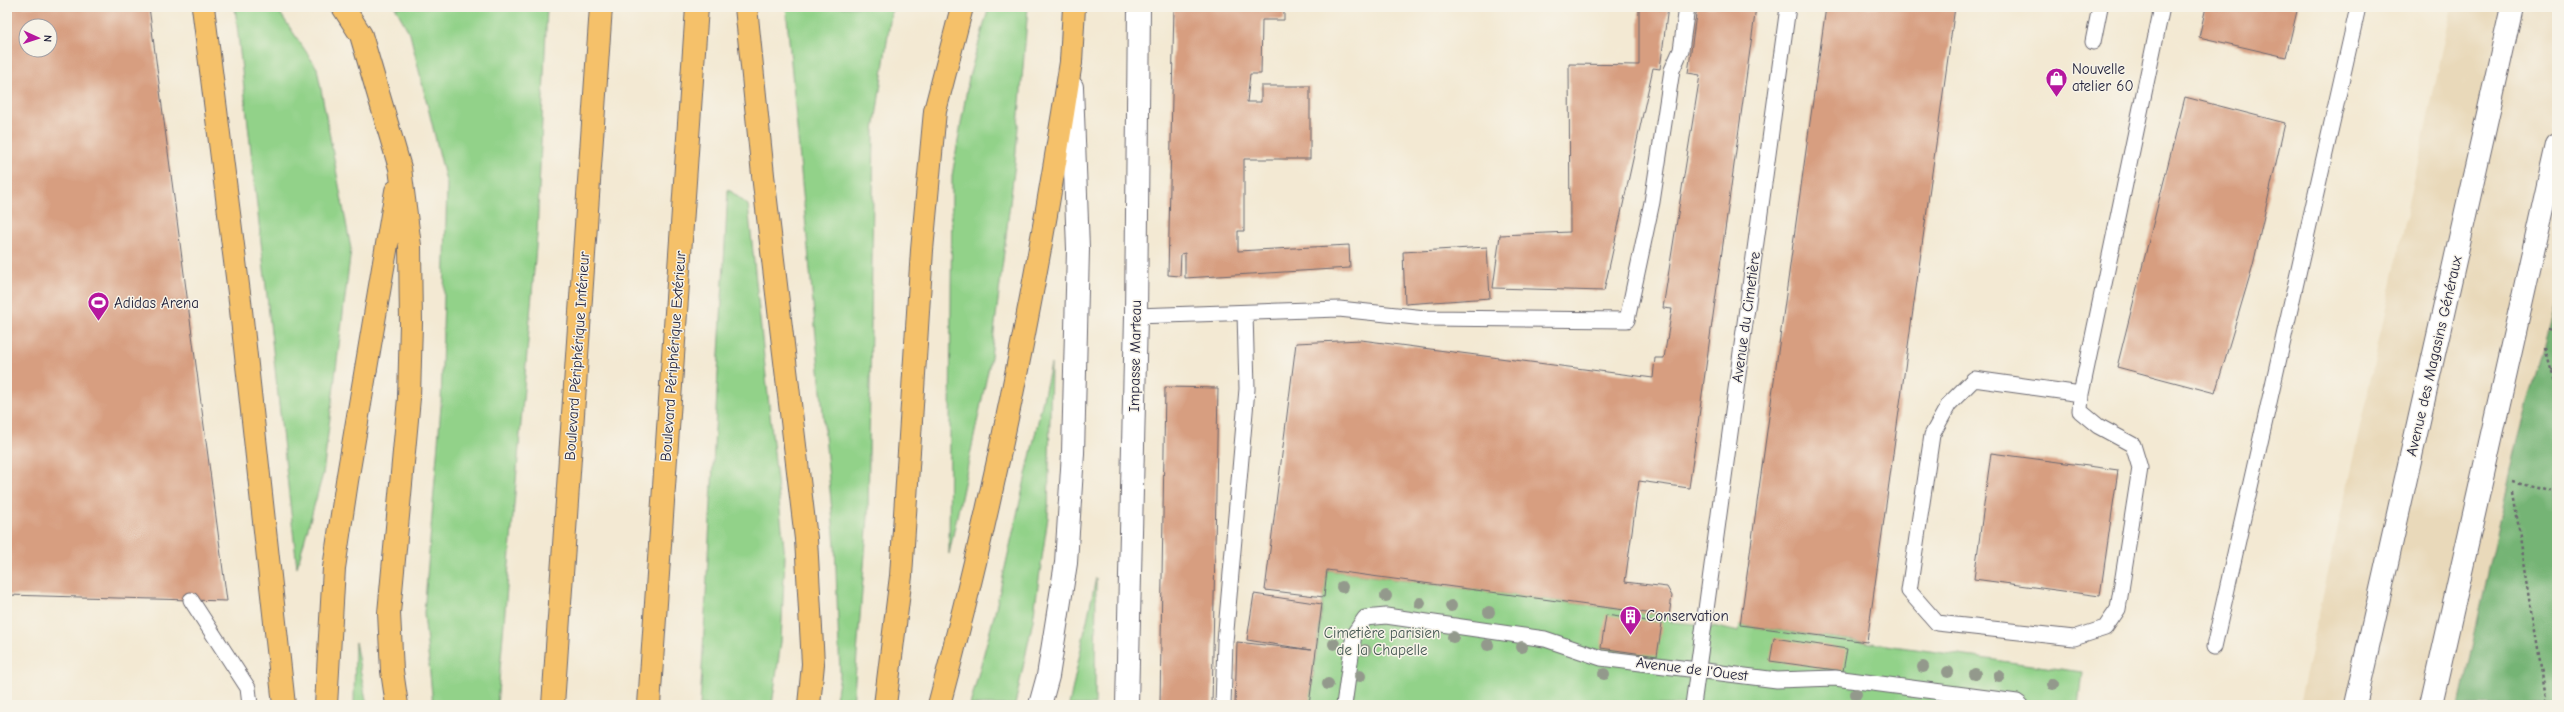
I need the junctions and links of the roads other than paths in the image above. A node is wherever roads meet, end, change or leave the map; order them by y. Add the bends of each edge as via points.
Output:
1 (203, 7) edge
2 (344, 7) edge
3 (601, 7) edge
4 (697, 7) edge
5 (746, 7) edge
6 (962, 7) edge
7 (1074, 7) edge
8 (1139, 7) edge
9 (1687, 7) edge
10 (1788, 7) edge
11 (2100, 7) edge
12 (2162, 7) edge
13 (2358, 7) edge
14 (2512, 7) edge
15 (2093, 42) dead end
16 (1072, 62) junction
17 (2557, 145) edge
18 (400, 168) junction
19 (1245, 313) junction
20 (1136, 316) junction
21 (2080, 394) junction
22 (191, 600) dead end
23 (2214, 647) dead end
24 (1698, 670) junction
25 (250, 705) edge
26 (284, 705) edge
27 (326, 705) edge
28 (397, 705) edge
29 (553, 705) edge
30 (649, 705) edge
31 (809, 705) edge
32 (885, 705) edge
33 (939, 705) edge
34 (1040, 705) edge
35 (1127, 705) edge
36 (1223, 705) edge
37 (1344, 705) edge
38 (1693, 705) edge
39 (2021, 705) edge
40 (2355, 705) edge
41 (2431, 705) edge

1 - 26 main road via 240,301
2 - 18 main road via 361,35
3 - 29 main road, Boulevard Périphérique Intérieur
4 - 30 main road, Boulevard Périphérique Extérieur
5 - 31 main road via 806,539 813,664
6 - 32 main road via 935,111 922,250 901,576
7 - 16 main road
8 - 20 street, Impasse Marteau
9 - 19 lane via 1681,50 1672,70 1652,202 1627,320 1425,318 1339,309
10 - 24 lane, Avenue du Cimetière
11 - 15 lane
12 - 21 lane
13 - 23 lane
14 - 40 street, Avenue des Magasins Généraux
16 - 33 main road via 1008,417 970,589
16 - 34 street via 1078,249 1073,453 1066,563 1048,676
17 - 41 street
18 - 27 main road via 346,481 334,568
18 - 28 main road via 410,246 411,323 409,398 389,613 392,671
19 - 20 lane
19 - 36 lane via 1247,389 1225,642
20 - 35 street, Impasse Marteau
21 - 21 lane via 1974,379 1949,404 1932,435 1909,590 1937,623 2074,638 2105,628 2118,609 2140,468 2133,445 2098,426 2080,411
22 - 25 lane via 248,688
24 - 37 lane, Avenue de l'Ouest via 1601,658 1544,639 1386,616 1365,618 1354,634
24 - 38 lane, Avenue du Cimetière
24 - 39 lane, Avenue de l'Ouest via 1777,680 1835,678 2017,702

